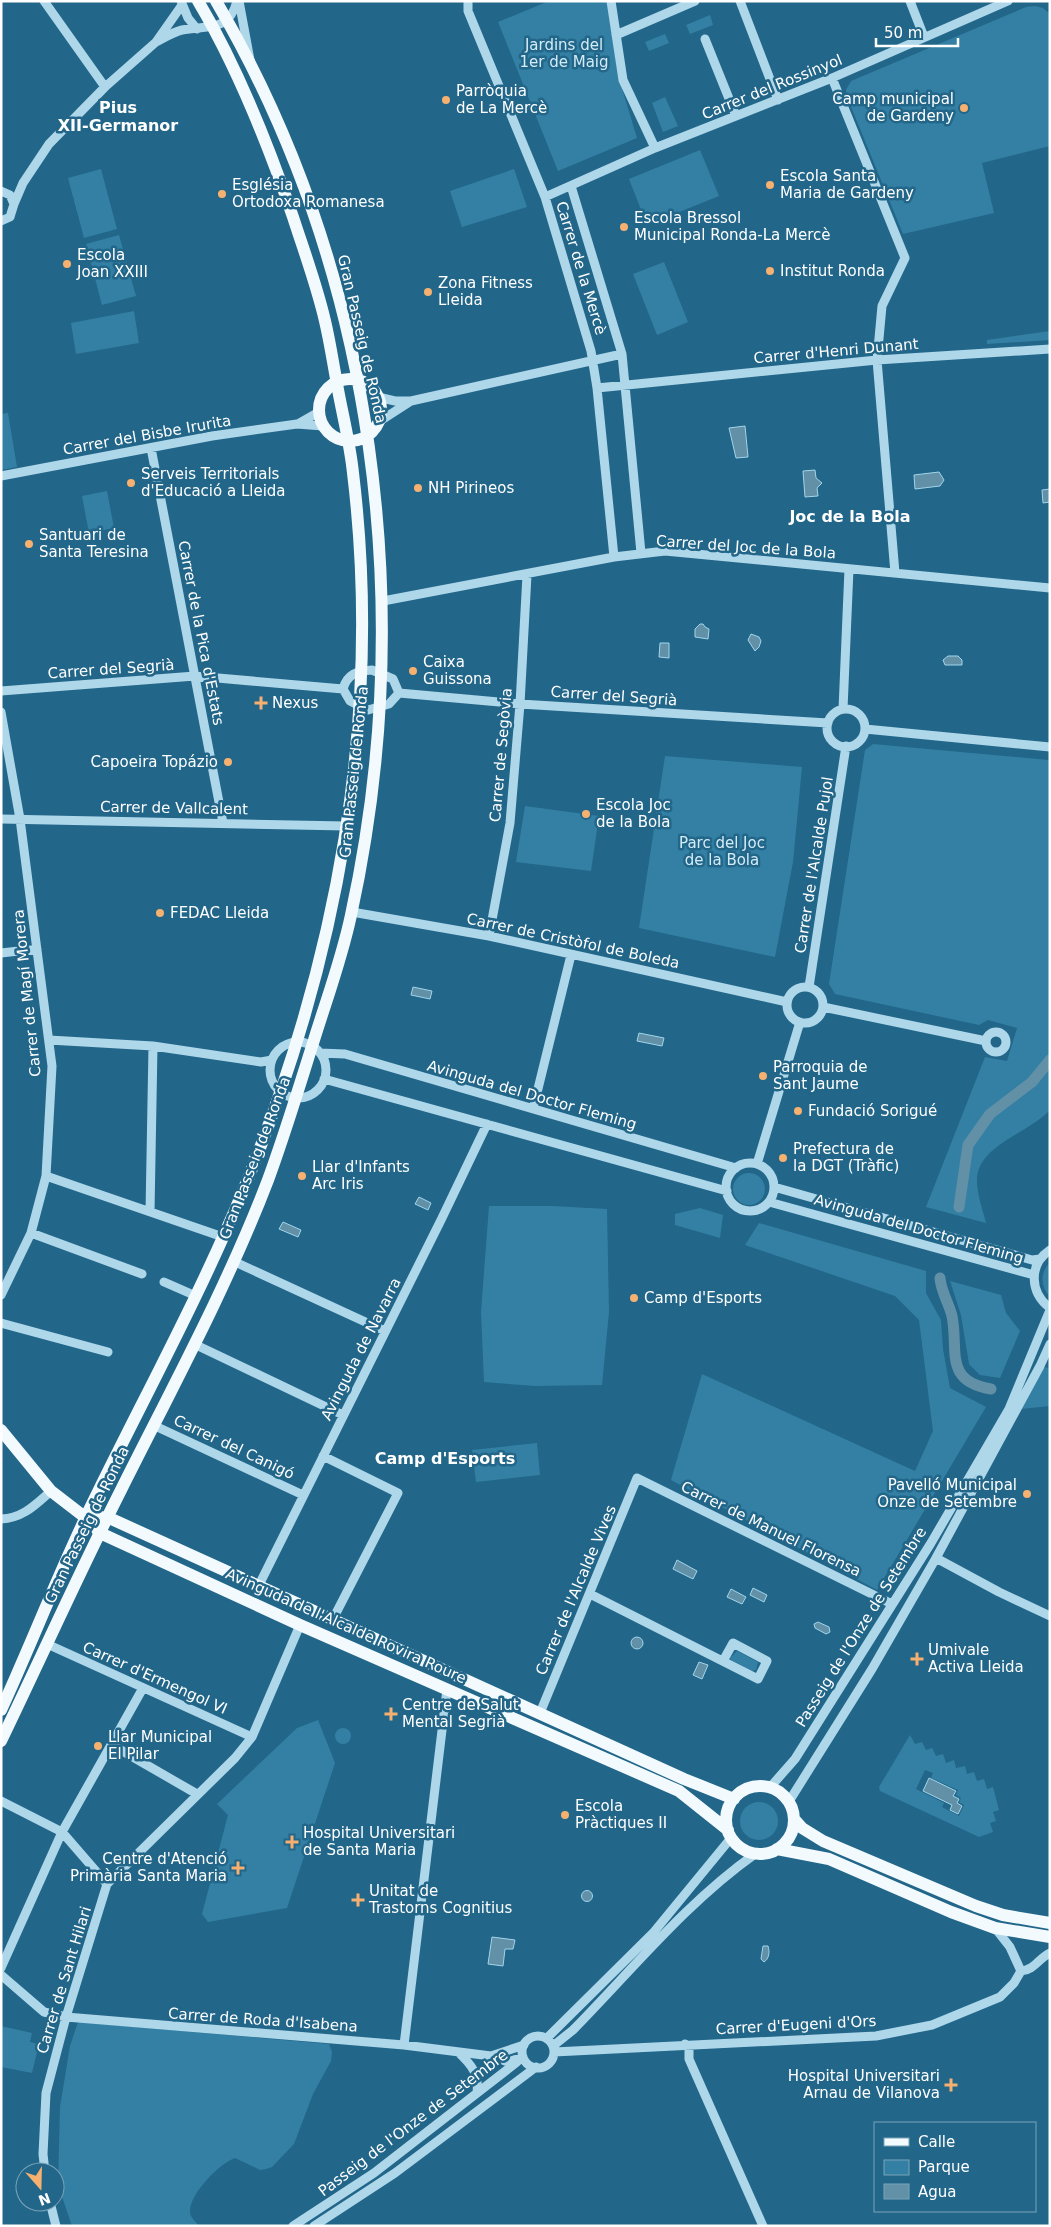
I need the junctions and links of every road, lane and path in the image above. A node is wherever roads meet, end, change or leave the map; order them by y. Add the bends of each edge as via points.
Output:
1 (44, 1) edge
2 (198, 1) edge
3 (216, 1) edge
4 (238, 1) edge
5 (468, 1) edge
6 (610, 1) edge
7 (695, 1) edge
8 (740, 1) edge
9 (1008, 1) edge
10 (911, 2) edge
11 (181, 3) edge
12 (227, 20) junction
13 (213, 27) junction
14 (197, 29) junction
15 (616, 35) junction
16 (924, 37) junction
17 (705, 39) dead end
18 (156, 42) junction
19 (252, 67) junction
20 (832, 78) junction
21 (105, 87) junction
22 (778, 100) junction
23 (736, 116) junction
24 (655, 148) junction
25 (23, 183) junction
26 (571, 186) junction
27 (1, 191) edge
28 (545, 197) junction
29 (14, 204) junction
30 (6, 219) edge
31 (1, 230) edge
32 (1050, 349) edge
33 (622, 354) junction
34 (593, 360) junction
35 (878, 360) junction
36 (358, 380) junction
37 (336, 382) junction
38 (626, 384) junction
39 (598, 388) junction
40 (378, 397) junction
41 (411, 401) junction
42 (319, 412) junction
43 (380, 421) junction
44 (297, 424) junction
45 (323, 426) junction
46 (368, 437) junction
47 (349, 442) junction
48 (151, 448) junction
49 (1, 476) edge
50 (641, 554) junction
51 (614, 558) junction
52 (849, 569) junction
53 (895, 573) junction
54 (527, 575) junction
55 (1050, 588) edge
56 (383, 601) junction
57 (361, 671) junction
58 (380, 672) junction
59 (195, 676) junction
60 (343, 689) junction
61 (1, 691) edge
62 (399, 693) junction
63 (520, 704) junction
64 (359, 707) junction
65 (378, 708) junction
66 (843, 709) junction
67 (1, 712) edge
68 (828, 723) junction
69 (865, 729) junction
70 (846, 746) junction
71 (1050, 747) edge
72 (1, 819) edge
73 (20, 819) junction
74 (223, 823) junction
75 (346, 826) junction
76 (352, 912) junction
77 (489, 936) junction
78 (37, 949) junction
79 (1, 953) edge
80 (571, 955) junction
81 (809, 987) junction
82 (787, 1002) junction
83 (823, 1007) junction
84 (800, 1022) junction
85 (50, 1040) junction
86 (986, 1041) dead end
87 (297, 1042) junction
88 (153, 1046) junction
89 (316, 1049) junction
90 (272, 1060) junction
91 (261, 1062) junction
92 (270, 1070) junction
93 (324, 1079) junction
94 (281, 1092) junction
95 (295, 1097) junction
96 (533, 1109) junction
97 (487, 1124) junction
98 (758, 1164) junction
99 (736, 1168) junction
100 (46, 1176) junction
101 (774, 1187) junction
102 (727, 1191) junction
103 (769, 1202) junction
104 (150, 1212) junction
105 (31, 1233) junction
106 (223, 1237) junction
107 (1050, 1250) edge
108 (1040, 1259) junction
109 (233, 1261) junction
110 (142, 1274) dead end
111 (1034, 1275) junction
112 (164, 1282) dead end
113 (1, 1295) edge
114 (196, 1296) junction
115 (1050, 1309) edge
116 (1, 1323) edge
117 (385, 1331) junction
118 (194, 1344) junction
119 (1050, 1344) edge
120 (108, 1352) dead end
121 (343, 1415) junction
122 (153, 1425) junction
123 (1, 1430) edge
124 (323, 1456) junction
125 (638, 1478) joint
126 (51, 1491) junction
127 (303, 1495) junction
128 (107, 1517) junction
129 (86, 1518) junction
130 (1, 1519) edge
131 (100, 1534) junction
132 (936, 1558) junction
133 (259, 1586) junction
134 (590, 1594) junction
135 (892, 1604) junction
136 (1050, 1616) edge
137 (333, 1619) junction
138 (300, 1625) junction
139 (47, 1644) junction
140 (723, 1661) junction
141 (143, 1688) junction
142 (448, 1689) junction
143 (5, 1693) edge
144 (1, 1710) edge
145 (540, 1713) junction
146 (252, 1737) junction
147 (1, 1741) edge
148 (112, 1745) junction
149 (764, 1787) junction
150 (197, 1794) junction
151 (734, 1799) junction
152 (1, 1802) edge
153 (788, 1803) junction
154 (794, 1819) junction
155 (62, 1832) junction
156 (730, 1834) junction
157 (777, 1849) junction
158 (755, 1854) junction
159 (108, 1884) junction
160 (1050, 1923) edge
161 (995, 1928) junction
162 (1050, 1937) edge
163 (1050, 1954) edge
164 (1, 1968) edge
165 (1021, 1971) junction
166 (1, 1975) edge
167 (66, 2017) junction
168 (547, 2038) junction
169 (685, 2044) junction
170 (404, 2045) junction
171 (524, 2045) junction
172 (554, 2049) junction
173 (458, 2052) junction
174 (491, 2056) junction
175 (523, 2057) junction
176 (536, 2067) junction
177 (477, 2093) junction
178 (44, 2162) edge
179 (52, 2212) edge
180 (56, 2226) edge
181 (293, 2226) edge
182 (314, 2226) edge
183 (763, 2226) edge

1 - 21 street
2 - 13 main road, Gran Passeig de Ronda
3 - 12 main road, Gran Passeig de Ronda
4 - 12 street
4 - 19 street
5 - 28 street, Carrer de la Mercè via 468,11
6 - 15 street
7 - 15 street
8 - 22 street
9 - 16 street, Carrer del Rossinyol
10 - 16 street
11 - 14 street
11 - 18 street
12 - 13 street
12 - 19 main road, Gran Passeig de Ronda
13 - 14 street
13 - 37 main road, Gran Passeig de Ronda via 282,186 325,320
14 - 18 street via 181,30
15 - 24 street via 623,80
16 - 20 street, Carrer del Rossinyol
17 - 23 street
18 - 21 street
19 - 36 main road, Gran Passeig de Ronda via 304,188 327,259
20 - 22 street, Carrer del Rossinyol
20 - 35 street via 905,258 882,306
21 - 25 street via 50,144
22 - 23 street, Carrer del Rossinyol
23 - 24 street, Carrer del Rossinyol
24 - 26 street, Carrer del Rossinyol
25 - 27 street
25 - 29 street
26 - 28 street, Carrer del Rossinyol
26 - 33 street, Carrer de la Mercè
27 - 29 street via 10,195
28 - 34 street, Carrer de la Mercè
29 - 30 street
30 - 31 street
32 - 35 street, Carrer d'Henri Dunant
33 - 34 street
33 - 38 street, Carrer de la Mercè
34 - 39 street, Carrer de la Mercè
34 - 41 street
35 - 38 street, Carrer d'Henri Dunant
35 - 53 street
36 - 37 main road
36 - 40 main road via 368,384
36 - 46 main road, Gran Passeig de Ronda
37 - 42 main road via 323,396
37 - 47 main road, Gran Passeig de Ronda
38 - 39 street
38 - 50 street, Carrer de la Mercè
39 - 51 street, Carrer de la Mercè
40 - 41 street
40 - 43 main road via 382,411
41 - 43 street
42 - 44 street, Carrer del Bisbe Irurita
42 - 45 main road
43 - 46 main road
44 - 45 street, Carrer del Bisbe Irurita
44 - 48 street, Carrer del Bisbe Irurita
45 - 47 main road via 335,438
46 - 47 main road
46 - 56 main road, Gran Passeig de Ronda
47 - 57 main road, Gran Passeig de Ronda via 360,563
48 - 49 street, Carrer del Bisbe Irurita
48 - 59 street, Carrer de la Pica d'Estats
50 - 51 street, Carrer del Joc de la Bola
50 - 52 street, Carrer del Joc de la Bola via 665,551
51 - 54 street, Carrer del Joc de la Bola
52 - 53 street, Carrer del Joc de la Bola
52 - 66 street
53 - 55 street, Carrer del Joc de la Bola
54 - 56 street, Carrer del Joc de la Bola
54 - 63 street, Carrer de Segòvia
56 - 58 main road, Gran Passeig de Ronda
57 - 58 street
57 - 60 street via 352,674
57 - 64 main road, Gran Passeig de Ronda
58 - 62 street via 393,679
58 - 65 main road, Gran Passeig de Ronda
59 - 60 street, Carrer del Segrià
59 - 61 street, Carrer del Segrià
59 - 74 street, Carrer de la Pica d'Estats
60 - 64 street via 350,701
62 - 63 street, Carrer del Segrià
62 - 65 street via 389,704
63 - 68 street, Carrer del Segrià
63 - 77 street, Carrer de Segòvia via 510,823
64 - 65 street via 368,710
64 - 75 main road, Gran Passeig de Ronda via 357,752
65 - 76 main road, Gran Passeig de Ronda via 366,838
66 - 68 street
66 - 69 street via 859,714
67 - 73 street, Carrer de Magí Morera
68 - 70 street via 831,739
69 - 70 street via 861,739
69 - 71 street
70 - 81 street, Carrer de l'Alcalde Pujol
72 - 73 street, Carrer de Vallcalent
73 - 74 street, Carrer de Vallcalent
73 - 78 street, Carrer de Magí Morera
74 - 75 street, Carrer de Vallcalent
75 - 87 main road, Gran Passeig de Ronda via 330,921
76 - 77 street, Carrer de Cristòfol de Boleda
76 - 89 main road, Gran Passeig de Ronda
77 - 80 street, Carrer de Cristòfol de Boleda
78 - 79 street
78 - 85 street, Carrer de Magí Morera
80 - 82 street, Carrer de Cristòfol de Boleda
80 - 96 street
81 - 82 street via 795,990
81 - 83 street via 821,997
82 - 84 street via 788,1012
83 - 84 street via 820,1016 813,1021
83 - 86 street
84 - 98 street
85 - 88 street
85 - 100 street, Carrer de Magí Morera via 52,1066
87 - 89 street, Avinguda del Doctor Fleming
87 - 90 street via 279,1049
87 - 94 main road, Gran Passeig de Ronda
88 - 91 street
88 - 104 street
89 - 93 street via 326,1068
89 - 95 main road, Gran Passeig de Ronda
89 - 96 street, Avinguda del Doctor Fleming
90 - 91 street
90 - 92 street
91 - 92 street
92 - 94 street via 273,1082
93 - 95 street via 313,1093
93 - 97 street
94 - 95 street
94 - 106 main road, Gran Passeig de Ronda
95 - 109 main road, Gran Passeig de Ronda via 268,1180
96 - 99 street, Avinguda del Doctor Fleming
97 - 102 street
97 - 117 street, Avinguda de Navarra
98 - 99 street via 746,1163
98 - 101 street via 769,1172
99 - 102 street via 728,1178
100 - 104 street
100 - 105 street, Carrer de Magí Morera
101 - 103 street
101 - 108 street, Avinguda del Doctor Fleming
102 - 103 street via 735,1205 742,1209 755,1210
103 - 111 street, Avinguda del Doctor Fleming
104 - 106 street
105 - 110 street
105 - 113 street, Carrer de Magí Morera
106 - 114 main road, Gran Passeig de Ronda
107 - 108 street
108 - 111 street
109 - 117 street
109 - 118 main road, Gran Passeig de Ronda
111 - 115 street via 1037,1294
112 - 114 street
114 - 129 main road, Gran Passeig de Ronda
115 - 135 street, Passeig de l'Onze de Setembre via 1009,1409
116 - 120 street
117 - 121 street, Avinguda de Navarra
118 - 121 street
118 - 122 main road, Gran Passeig de Ronda
119 - 132 street, Passeig de l'Onze de Setembre
121 - 124 street, Avinguda de Navarra
122 - 127 street, Carrer del Canigó
122 - 128 main road, Gran Passeig de Ronda
123 - 126 main road, Avinguda de l'Alcalde Rovira Roure
124 - 127 street, Avinguda de Navarra
124 - 137 street via 398,1493
125 - 134 street, Carrer de l'Alcalde Vives
125 - 135 street, Carrer de Manuel Florensa
126 - 129 main road, Avinguda de l'Alcalde Rovira Roure
126 - 130 street via 16,1518
127 - 133 street, Avinguda de Navarra
128 - 129 main road, Avinguda de l'Alcalde Rovira Roure
128 - 131 main road, Gran Passeig de Ronda
128 - 133 main road, Avinguda de l'Alcalde Rovira Roure
129 - 131 main road, Avinguda de l'Alcalde Rovira Roure
129 - 143 main road, Gran Passeig de Ronda
131 - 138 main road, Avinguda de l'Alcalde Rovira Roure
131 - 139 main road, Gran Passeig de Ronda
132 - 136 street
132 - 153 street, Passeig de l'Onze de Setembre via 872,1669
133 - 137 main road, Avinguda de l'Alcalde Rovira Roure
134 - 140 street
134 - 145 street, Carrer de l'Alcalde Vives
135 - 149 street, Passeig de l'Onze de Setembre via 792,1762 773,1784
137 - 145 main road, Avinguda de l'Alcalde Rovira Roure
138 - 142 main road, Avinguda de l'Alcalde Rovira Roure
138 - 146 street, Carrer de Sant Hilari
139 - 141 street, Carrer d'Ermengol VI
139 - 147 main road, Gran Passeig de Ronda
140 - 140 street via 758,1679 768,1661 733,1643
141 - 146 street, Carrer d'Ermengol VI
141 - 148 street
142 - 156 main road, Avinguda de l'Alcalde Rovira Roure via 679,1791
142 - 170 street
143 - 144 main road, Gran Passeig de Ronda
145 - 151 main road, Avinguda de l'Alcalde Rovira Roure
146 - 150 street, Carrer de Sant Hilari
148 - 150 street
148 - 155 street
149 - 151 main road via 748,1790
149 - 153 main road via 779,1793
150 - 159 street, Carrer de Sant Hilari
151 - 156 main road via 727,1816
152 - 155 street
153 - 154 main road
154 - 157 main road via 790,1835
154 - 160 main road via 802,1828 824,1841 976,1906 1003,1915
155 - 159 street
155 - 164 street
156 - 158 main road via 743,1850
156 - 168 street via 652,1933
157 - 158 main road
157 - 161 main road via 829,1859
158 - 172 street via 704,1895
159 - 167 street, Carrer de Sant Hilari
161 - 162 main road
161 - 165 street via 1010,1947
163 - 165 street, Carrer d'Eugeni d'Ors via 1030,1970
165 - 169 street, Carrer d'Eugeni d'Ors via 1000,1998 940,2022 876,2036
166 - 167 street, Carrer de Roda d'Isabena via 44,2012
167 - 170 street, Carrer de Roda d'Isabena
167 - 178 street, Carrer de Sant Hilari via 46,2093
168 - 171 street via 537,2036
168 - 172 street
169 - 172 street, Carrer d'Eugeni d'Ors
169 - 183 street
170 - 173 street, Carrer de Roda d'Isabena
171 - 174 street, Carrer de Roda d'Isabena
171 - 175 street
172 - 176 street via 550,2062
173 - 174 street, Carrer de Roda d'Isabena
173 - 177 street via 474,2069
174 - 175 street, Carrer de Roda d'Isabena via 508,2062
175 - 176 street
175 - 177 street, Passeig de l'Onze de Setembre
176 - 182 street, Passeig de l'Onze de Setembre via 394,2173
177 - 181 street, Passeig de l'Onze de Setembre via 374,2173
179 - 180 street

